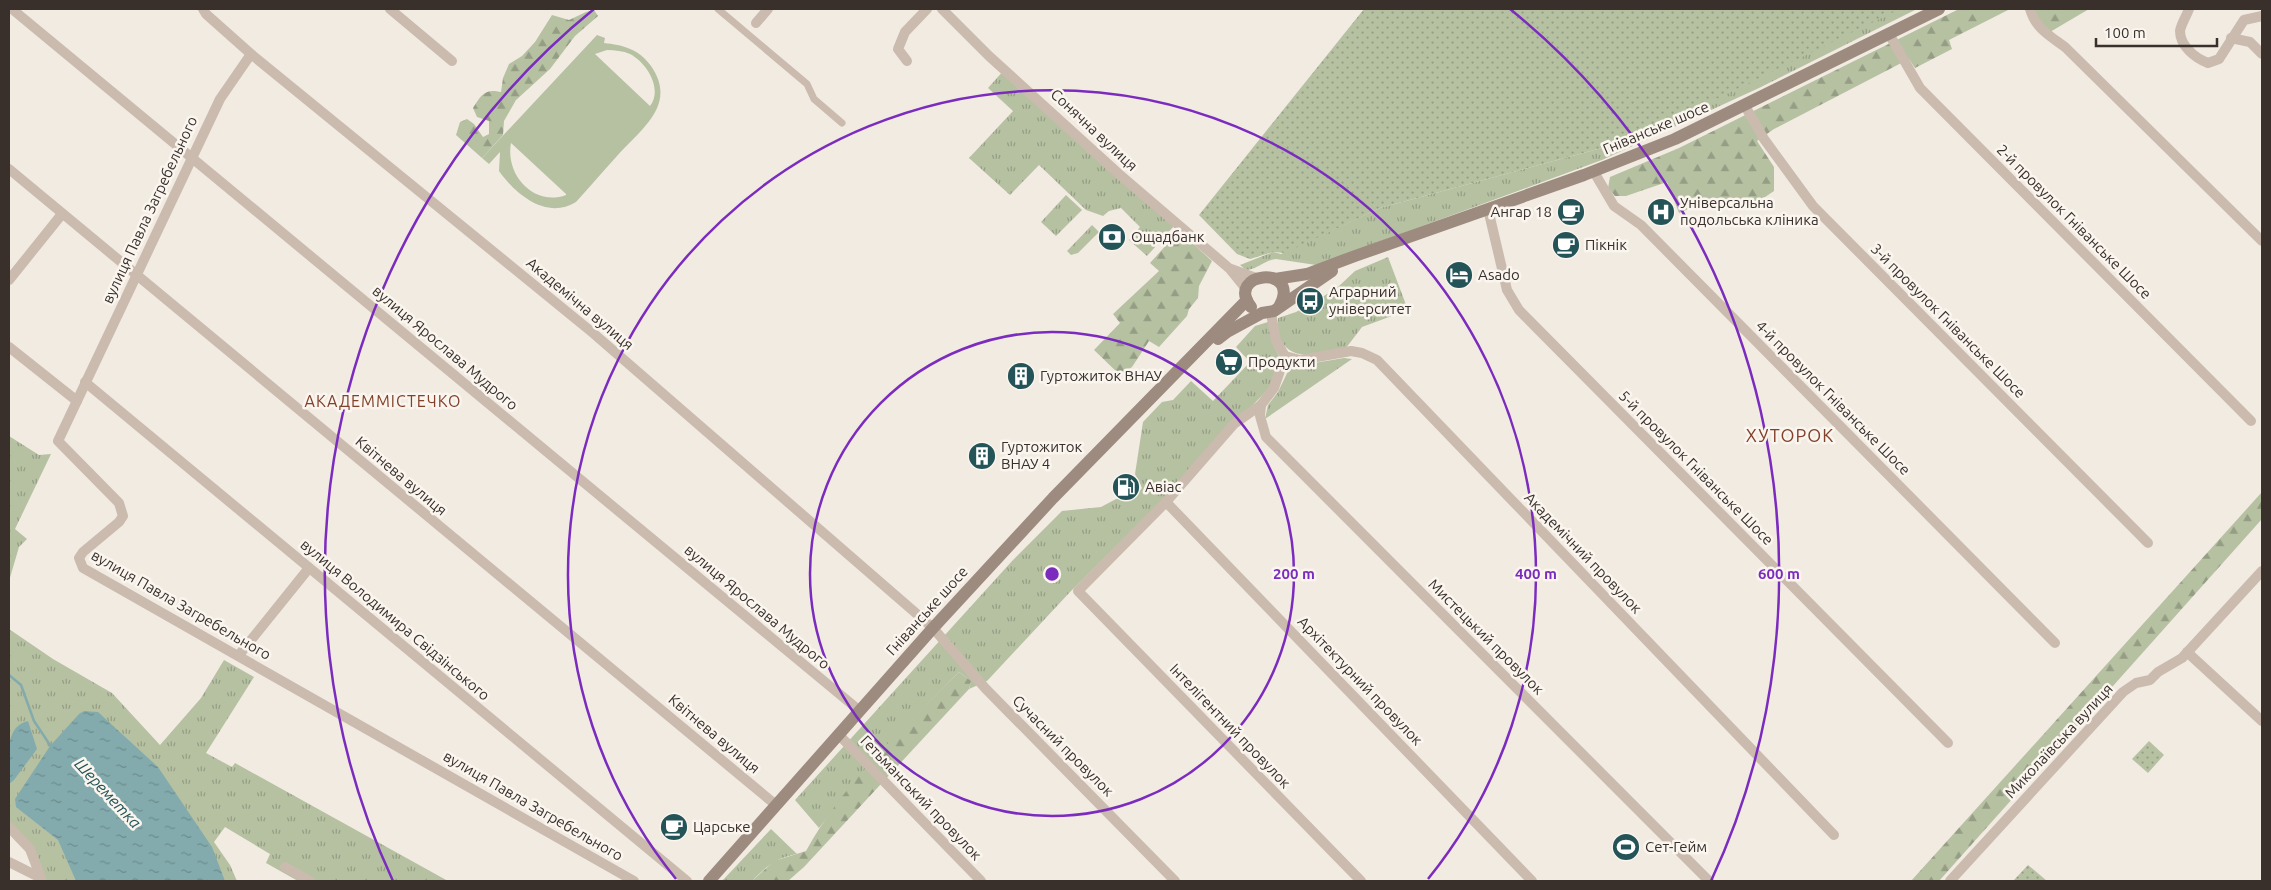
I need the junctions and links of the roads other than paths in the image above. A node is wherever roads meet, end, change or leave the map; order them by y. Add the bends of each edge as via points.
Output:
1 (12, 9) edge
2 (203, 9) edge
3 (390, 9) edge
4 (718, 9) edge
5 (768, 9) edge
6 (926, 9) edge
7 (942, 9) edge
8 (1939, 9) edge
9 (2030, 9) edge
10 (2190, 9) edge
11 (2262, 16) edge
12 (756, 23) dead end
13 (1889, 34) junction
14 (2231, 38) junction
15 (251, 54) junction
16 (2262, 54) edge
17 (452, 60) dead end
18 (906, 61) dead end
19 (1745, 106) junction
20 (842, 123) dead end
21 (191, 157) junction
22 (9, 169) edge
23 (1594, 172) junction
24 (1488, 209) junction
25 (62, 214) junction
26 (2262, 241) edge
27 (1375, 249) junction
28 (1230, 269) junction
29 (135, 276) junction
30 (1256, 278) junction
31 (1275, 279) junction
32 (9, 280) edge
33 (1247, 295) junction
34 (1271, 310) junction
35 (9, 347) edge
36 (1285, 356) junction
37 (1178, 371) junction
38 (85, 382) junction
39 (77, 401) junction
40 (1261, 405) junction
41 (2251, 421) dead end
42 (1166, 502) junction
43 (2148, 543) dead end
44 (309, 568) junction
45 (2262, 571) edge
46 (933, 628) junction
47 (2055, 643) dead end
48 (2187, 652) junction
49 (238, 655) junction
50 (860, 711) junction
51 (2262, 721) edge
52 (840, 735) junction
53 (1948, 743) dead end
54 (776, 805) junction
55 (9, 828) edge
56 (1834, 834) dead end
57 (9, 862) edge
58 (285, 867) dead end
59 (41, 880) edge
60 (310, 881) edge
61 (634, 881) edge
62 (687, 881) edge
63 (709, 881) edge
64 (981, 881) edge
65 (1175, 881) edge
66 (1361, 881) edge
67 (1532, 881) edge
68 (1709, 881) edge
69 (1950, 881) edge

1 - 21 street, вулиця Ярослава Мудрого
2 - 15 street, Академічна вулиця
3 - 17 street
4 - 20 street via 807,84 814,99
5 - 12 street
6 - 18 street via 904,32 898,50
7 - 28 street, Сонячна вулиця via 1119,174
8 - 13 main road, Гніванське шосе
9 - 26 street via 2043,32 2065,47
10 - 14 street via 2180,30 2183,44 2200,60 2208,63 2218,58
11 - 14 street via 2244,20
13 - 19 main road, Гніванське шосе
13 - 41 street, 2-й провулок Гніванське Шосе via 1920,88
14 - 16 street via 2250,42
15 - 21 street, вулиця Павла Загребельного via 223,94
15 - 46 street, Академічна вулиця via 593,334
19 - 23 main road, Гніванське шосе via 1674,140
19 - 43 street, 3-й провулок Гніванське Шосе via 1764,140 1813,206
21 - 29 street, вулиця Павла Загребельного
21 - 50 street, вулиця Ярослава Мудрого
22 - 25 street, Квітнева вулиця
23 - 24 main road, Гніванське шосе
23 - 47 street, 4-й провулок Гніванське Шосе via 1614,206 1641,225
24 - 27 main road, Гніванське шосе
24 - 53 street, 5-й провулок Гніванське Шосе via 1508,290 1518,310
25 - 29 street, Квітнева вулиця
25 - 32 street
27 - 31 main road, Гніванське шосе via 1328,268
27 - 34 main road, Гніванське шосе via 1329,272
28 - 30 street
28 - 33 street
29 - 38 street, вулиця Павла Загребельного
29 - 54 street, Квітнева вулиця
30 - 31 main road, Гніванське шосе via 1266,276
30 - 33 main road, Гніванське шосе via 1248,285
31 - 34 main road via 1283,291
33 - 34 main road via 1253,309
33 - 37 main road, Гніванське шосе
34 - 36 street via 1276,341
34 - 37 main road, Гніванське шосе via 1227,332
35 - 39 street
36 - 40 street via 1274,388
36 - 56 street, Академічний провулок via 1300,360 1351,352 1377,360
37 - 46 main road, Гніванське шосе via 1053,498
38 - 39 street, вулиця Павла Загребельного
38 - 44 street, вулиця Володимира Свідзінського
39 - 49 street, вулиця Павла Загребельного via 58,441 119,503 123,516 84,552 79,563
40 - 42 street via 1234,424
40 - 68 street, Мистецький провулок via 1260,416 1266,437
42 - 66 street, Інтелігентний провулок via 1078,591
42 - 67 street, Архітектурний провулок
44 - 49 street
44 - 62 street, вулиця Володимира Свідзінського
45 - 48 street, Миколаївська вулиця
46 - 50 main road, Гніванське шосе
46 - 65 street, Сучасний провулок via 985,688
48 - 51 street
48 - 69 street, Миколаївська вулиця via 2150,680 2136,683 2123,692
49 - 61 street, вулиця Павла Загребельного
50 - 52 main road, Гніванське шосе
52 - 54 main road, Гніванське шосе
52 - 64 street, Гетьманський провулок
54 - 63 main road, Гніванське шосе
55 - 59 street via 30,849
57 - 59 street
58 - 60 street

